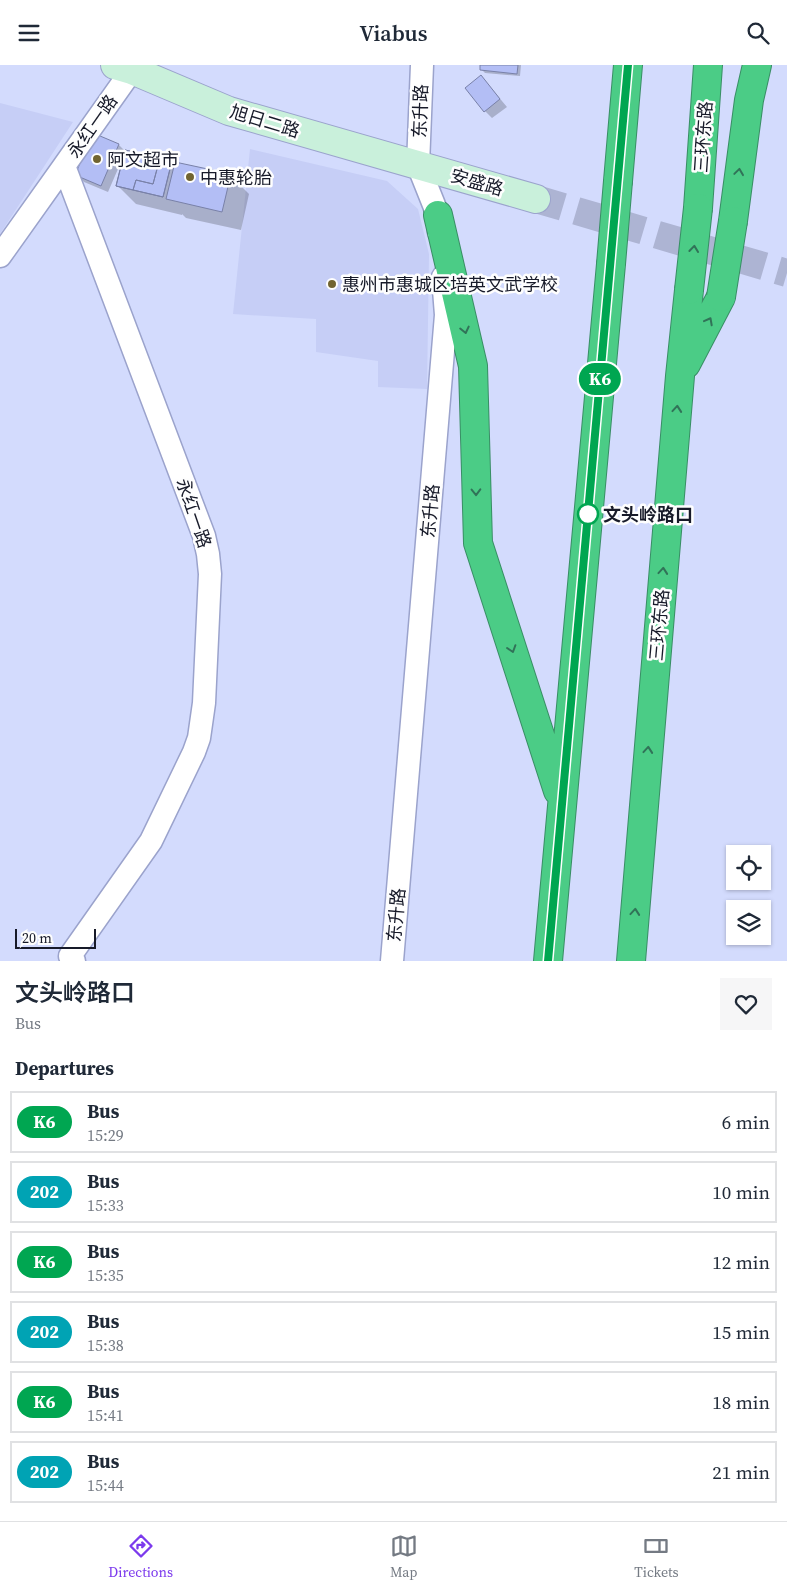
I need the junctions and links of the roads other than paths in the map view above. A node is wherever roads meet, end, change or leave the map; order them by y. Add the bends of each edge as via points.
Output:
1 (422, 65) edge
2 (628, 65) edge
3 (708, 65) edge
4 (757, 65) edge
5 (123, 68) edge
6 (418, 165) junction
7 (64, 166) junction
8 (536, 199) tunnel mouth
9 (438, 215) junction
10 (0, 256) edge
11 (680, 376) junction
12 (562, 803) junction
13 (74, 961) edge
14 (392, 961) edge
15 (548, 961) edge
16 (631, 961) edge

1 - 6 street, 东升路
2 - 12 highway, bridge
11 -> 3 highway, 三环东路, bridge via 698,208
11 -> 4 highway, bridge via 722,297 749,100
5 - 6 street, 旭日二路 via 228,111
5 - 7 street, 永红一路
6 - 8 street, 安盛路
6 - 9 street, 东升路
7 - 10 street
7 - 13 street, 永红一路 via 204,536 210,574 204,703 199,738 151,841 70,955
9 -> 12 highway via 473,366 478,543
9 - 14 street, 东升路 via 446,315
16 -> 11 highway, 三环东路
12 - 15 highway

